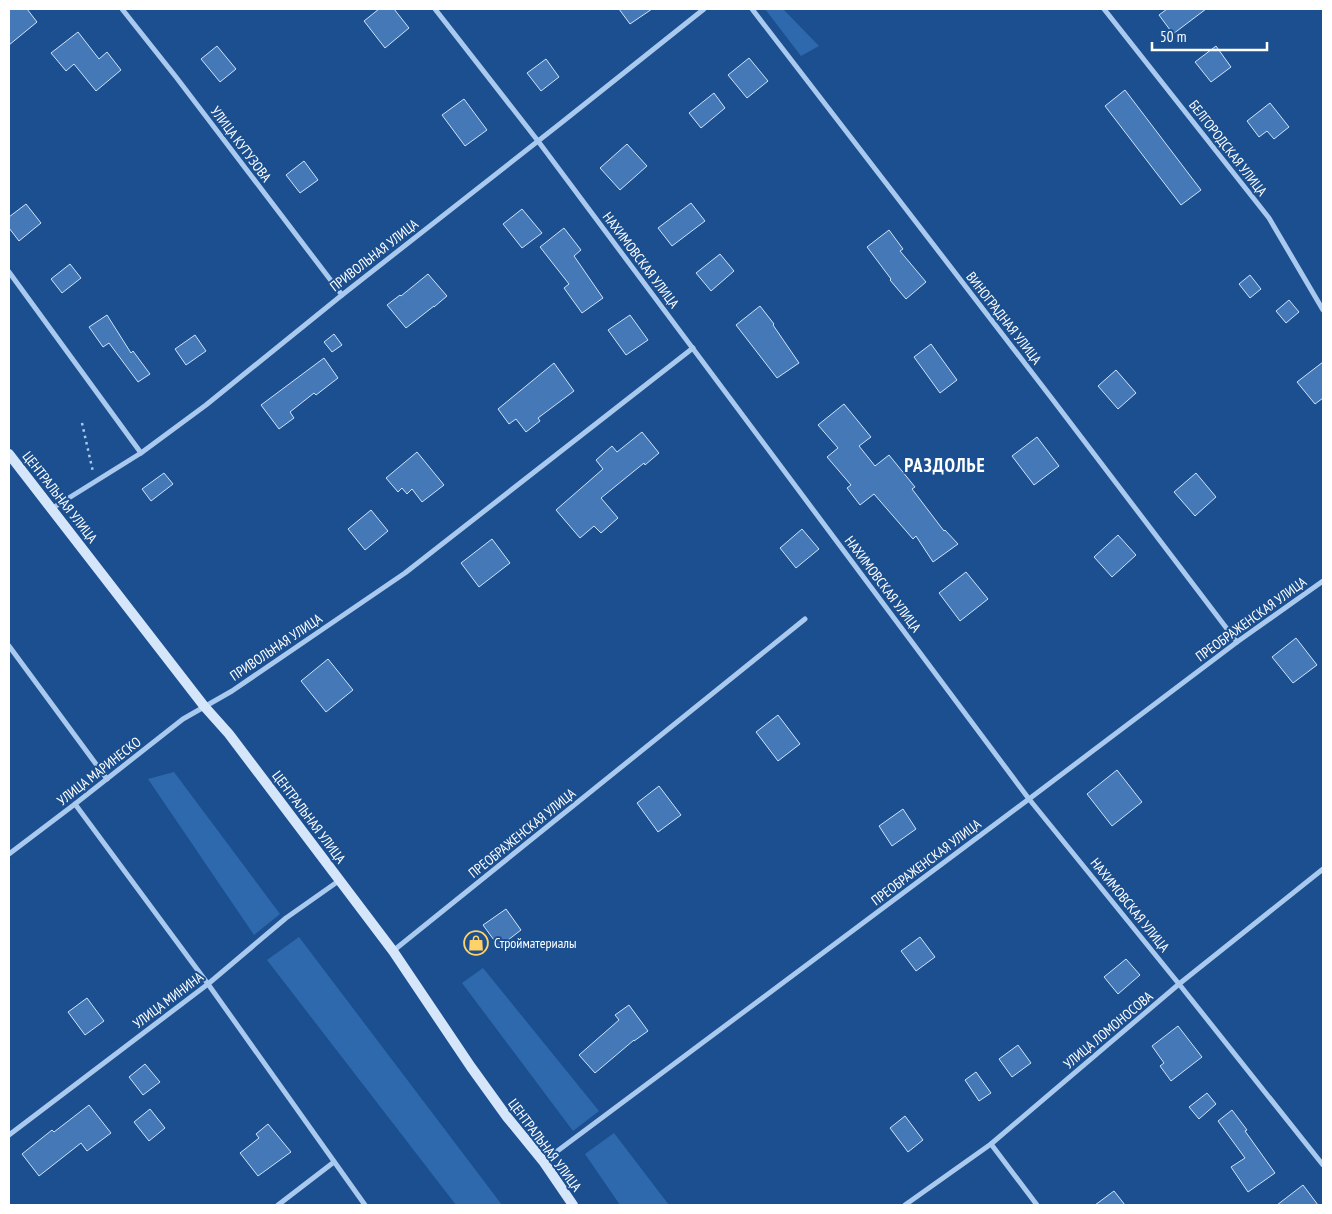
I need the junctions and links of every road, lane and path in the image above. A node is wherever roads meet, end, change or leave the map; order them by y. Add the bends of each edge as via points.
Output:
1 (122, 9) edge
2 (435, 9) edge
3 (704, 9) edge
4 (752, 9) edge
5 (1104, 9) edge
6 (538, 141) junction
7 (9, 272) edge
8 (342, 294) junction
9 (1323, 310) edge
10 (692, 348) junction
11 (82, 423) dead end
12 (141, 453) junction
13 (9, 454) edge
14 (94, 481) junction
15 (51, 508) junction
16 (1323, 581) edge
17 (805, 619) dead end
18 (1236, 642) junction
19 (9, 646) edge
20 (204, 706) junction
21 (107, 779) junction
22 (1029, 799) junction
23 (75, 804) junction
24 (9, 854) edge
25 (1323, 869) edge
26 (340, 880) junction
27 (393, 951) junction
28 (208, 984) junction
29 (1179, 984) junction
30 (9, 1135) edge
31 (991, 1144) junction
32 (334, 1162) junction
33 (543, 1162) junction
34 (1323, 1165) edge
35 (278, 1205) edge
36 (365, 1205) edge
37 (573, 1205) edge
38 (905, 1205) edge
39 (1038, 1205) edge

1 - 8 street, УЛИЦА КУТУЗОВА
2 - 6 street, НАХИМОВСКАЯ УЛИЦА
3 - 6 street, ПРИВОЛЬНАЯ УЛИЦА
4 - 18 street, ВИНОГРАДНАЯ УЛИЦА
5 - 9 street, БЕЛГОРОДСКАЯ УЛИЦА via 1269,218
6 - 8 street, ПРИВОЛЬНАЯ УЛИЦА
6 - 10 street, НАХИМОВСКАЯ УЛИЦА
7 - 12 street
8 - 12 street, ПРИВОЛЬНАЯ УЛИЦА via 206,405
10 - 20 street, ПРИВОЛЬНАЯ УЛИЦА via 405,573 232,691
10 - 22 street, НАХИМОВСКАЯ УЛИЦА
11 - 14 path
12 - 14 street, ПРИВОЛЬНАЯ УЛИЦА
13 - 15 main road, ЦЕНТРАЛЬНАЯ УЛИЦА
14 - 15 street, ПРИВОЛЬНАЯ УЛИЦА
15 - 20 main road, ЦЕНТРАЛЬНАЯ УЛИЦА
16 - 18 street, ПРЕОБРАЖЕНСКАЯ УЛИЦА
17 - 27 street, ПРЕОБРАЖЕНСКАЯ УЛИЦА
18 - 22 street, ПРЕОБРАЖЕНСКАЯ УЛИЦА
19 - 21 street
20 - 21 street, УЛИЦА МАРИНЕСКО
20 - 26 main road, ЦЕНТРАЛЬНАЯ УЛИЦА
21 - 23 street, УЛИЦА МАРИНЕСКО
22 - 29 street, НАХИМОВСКАЯ УЛИЦА
22 - 33 street, ПРЕОБРАЖЕНСКАЯ УЛИЦА
23 - 24 street, УЛИЦА МАРИНЕСКО
23 - 28 street
25 - 29 street, УЛИЦА ЛОМОНОСОВА
26 - 27 main road, ЦЕНТРАЛЬНАЯ УЛИЦА
26 - 28 street, УЛИЦА МИНИНА via 286,918
27 - 33 main road, ЦЕНТРАЛЬНАЯ УЛИЦА via 507,1118
28 - 30 street, УЛИЦА МИНИНА
28 - 32 street
29 - 31 street, УЛИЦА ЛОМОНОСОВА
29 - 34 street, НАХИМОВСКАЯ УЛИЦА
31 - 38 street, УЛИЦА ЛОМОНОСОВА
31 - 39 street
32 - 35 street
32 - 36 street
33 - 37 main road, ЦЕНТРАЛЬНАЯ УЛИЦА

